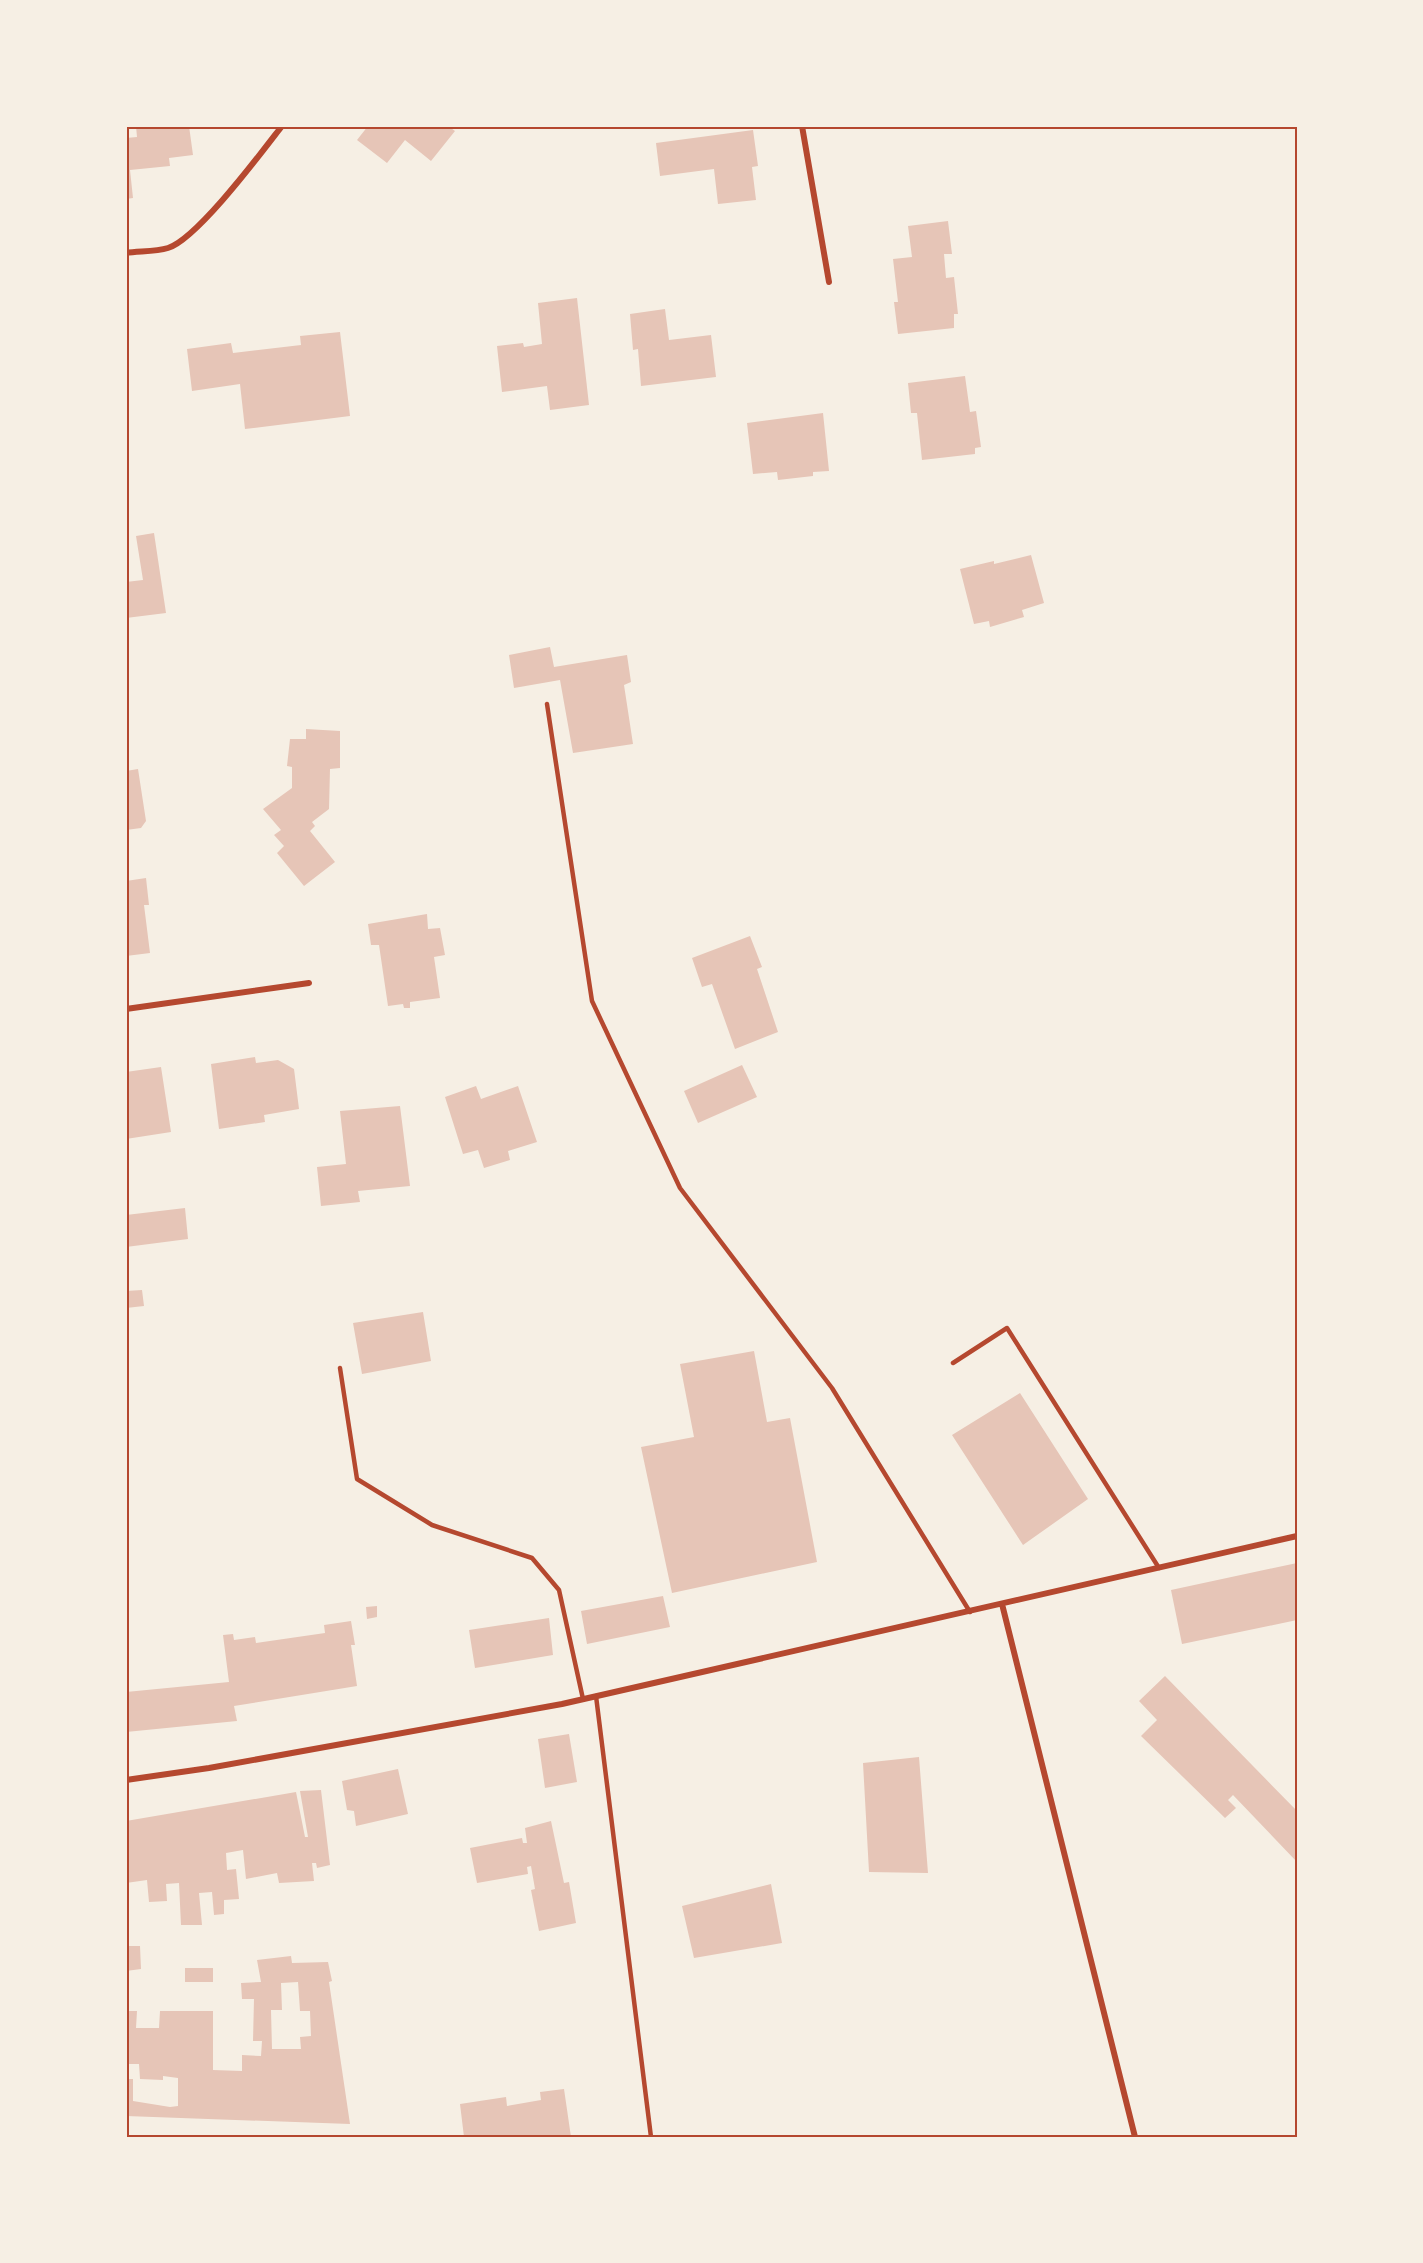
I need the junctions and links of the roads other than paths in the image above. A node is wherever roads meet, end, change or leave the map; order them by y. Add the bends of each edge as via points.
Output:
1 (282, 126) edge
2 (802, 126) edge
3 (126, 253) edge
4 (829, 282) dead end
5 (547, 704) dead end
6 (309, 983) dead end
7 (126, 1009) edge
8 (953, 1363) dead end
9 (340, 1368) dead end
10 (1297, 1536) edge
11 (1160, 1568) junction
12 (1002, 1604) junction
13 (970, 1612) junction
14 (596, 1696) junction
15 (583, 1699) junction
16 (126, 1780) edge
17 (651, 2137) edge
18 (1135, 2137) edge

1 - 3 street via 216,208 188,236 169,248
2 - 4 street
5 - 13 lane via 592,1001 680,1188 832,1388
6 - 7 street
8 - 11 lane via 1007,1328
9 - 15 lane via 357,1479 432,1525 532,1558 559,1590
10 - 11 street
11 - 12 street
12 - 13 street
12 - 18 street
13 - 14 street
14 - 15 street
14 - 17 lane
15 - 16 street

